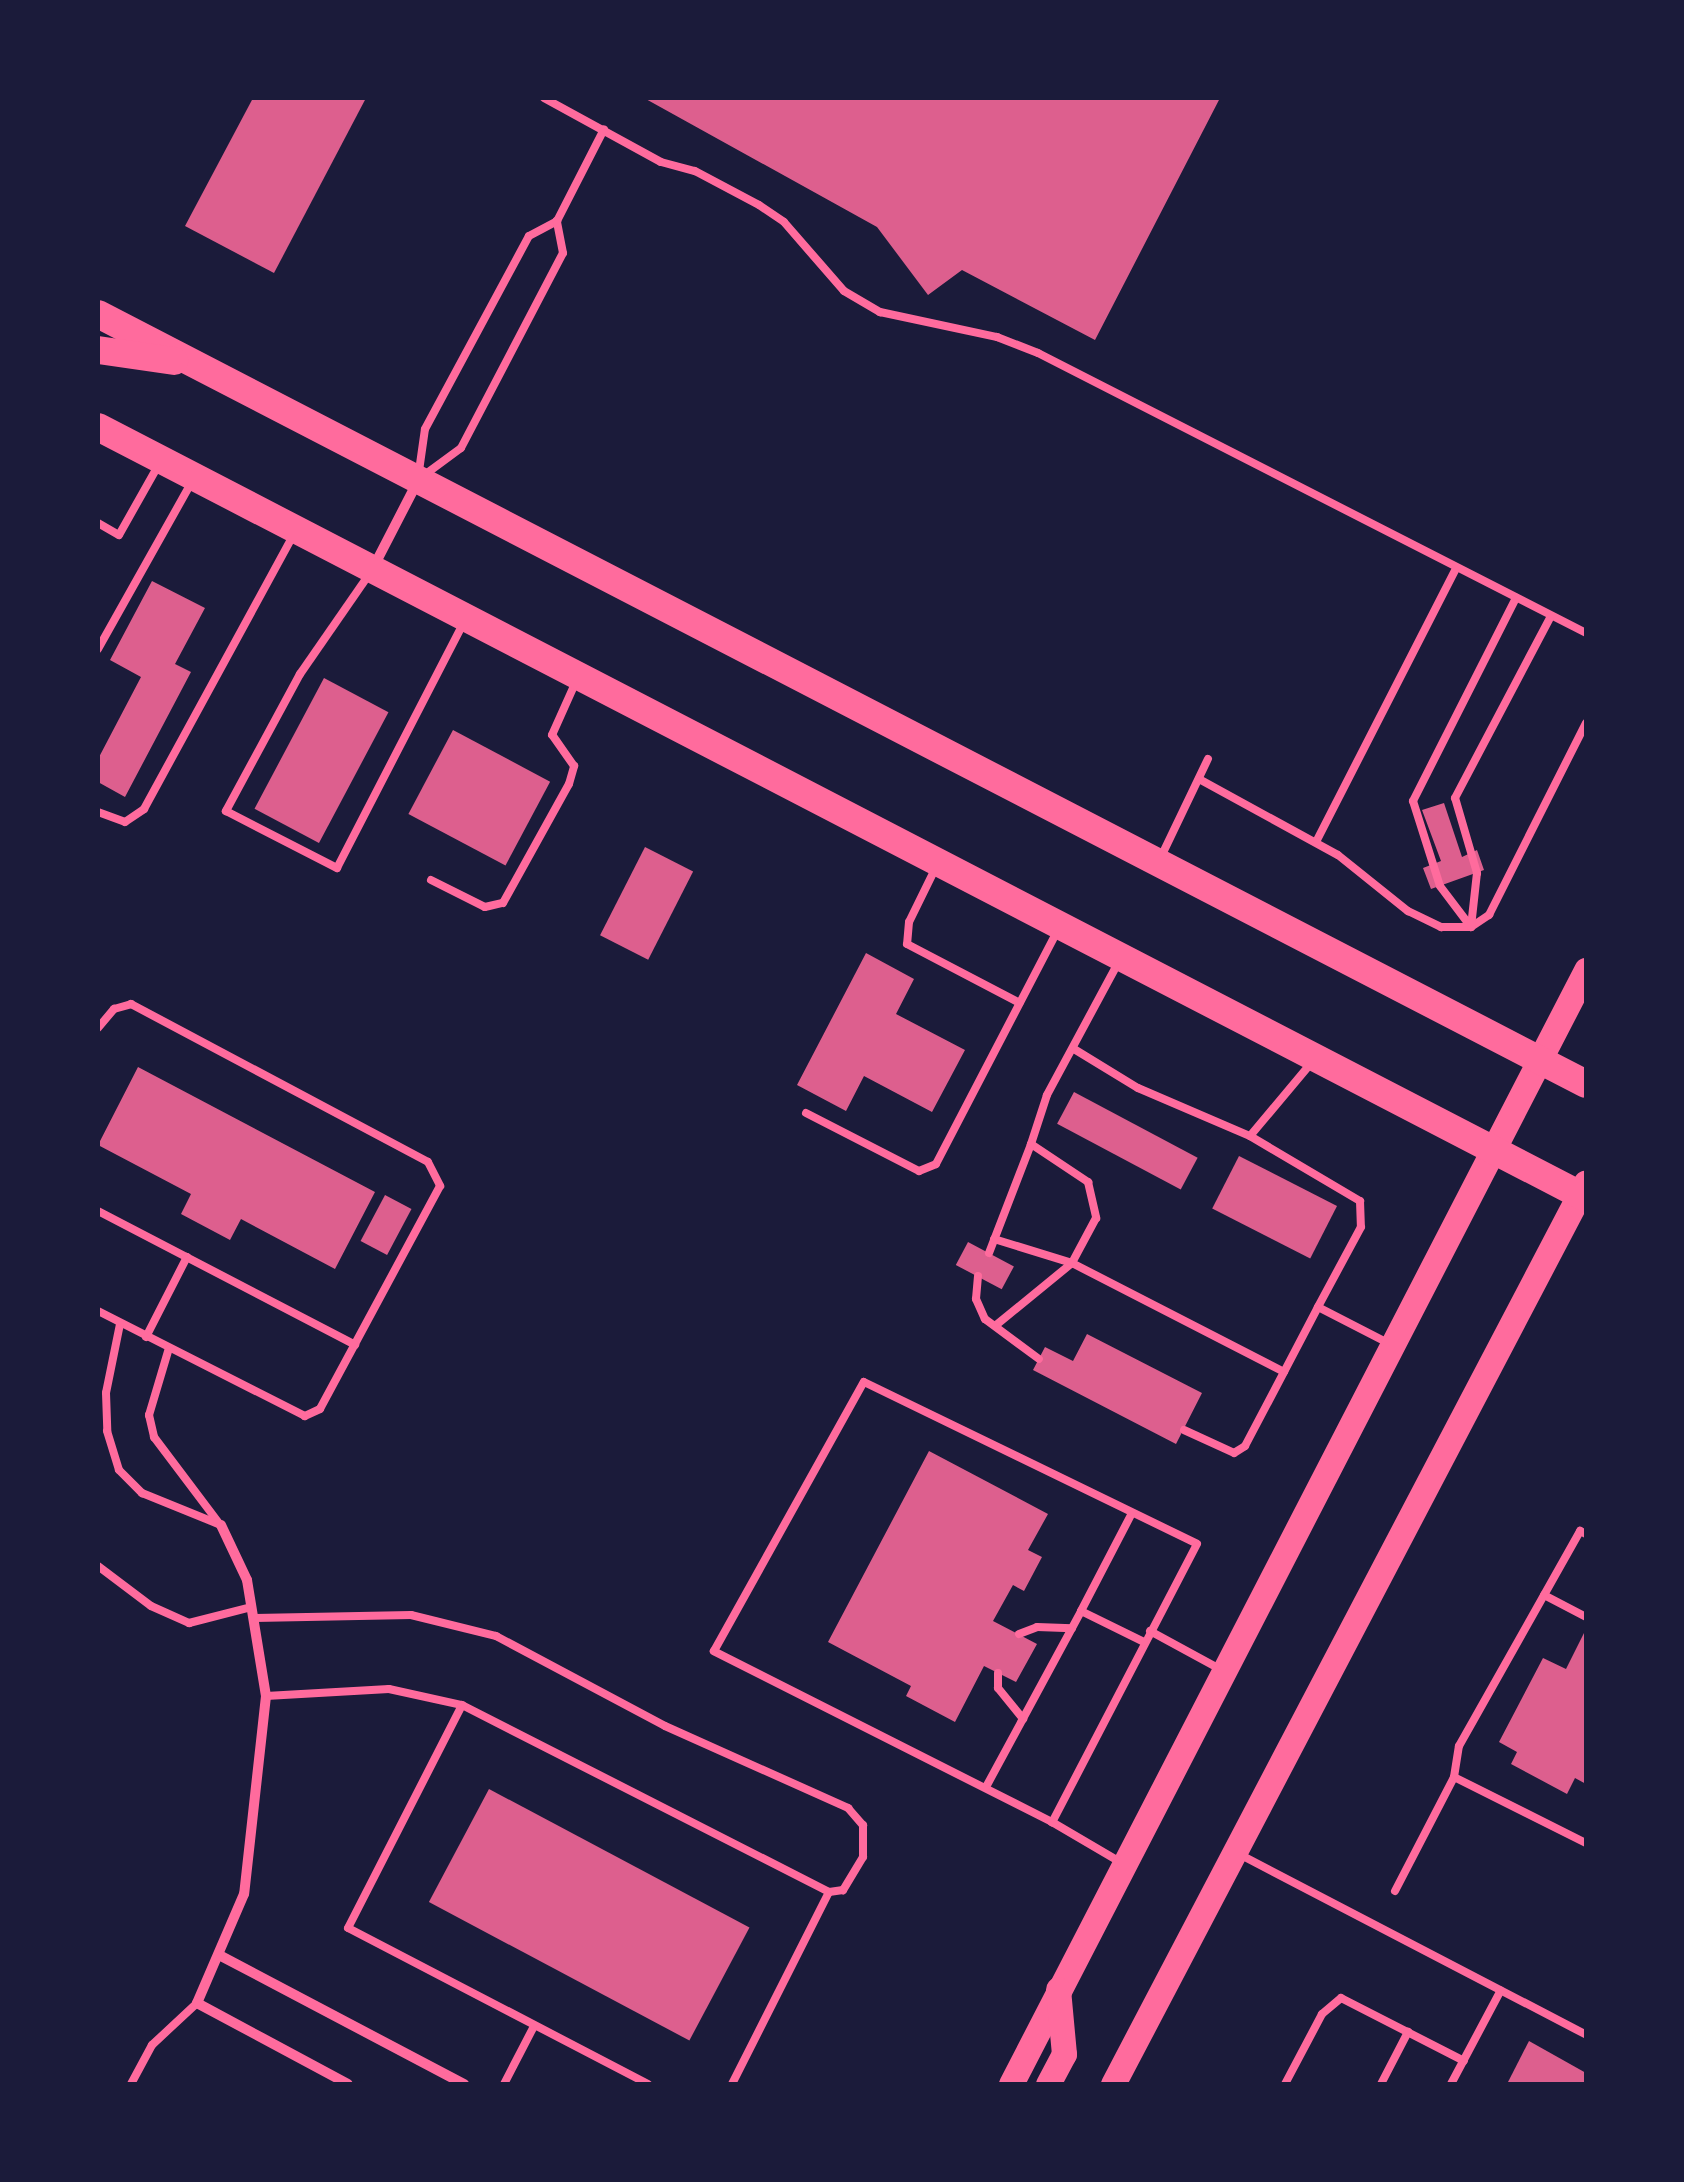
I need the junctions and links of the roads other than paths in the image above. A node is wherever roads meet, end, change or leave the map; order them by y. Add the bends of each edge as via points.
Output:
1 (544, 98) edge
2 (604, 129) junction
3 (558, 220) junction
4 (98, 314) edge
5 (98, 350) edge
6 (195, 365) junction
7 (98, 427) edge
8 (161, 460) junction
9 (194, 477) junction
10 (418, 480) junction
11 (98, 523) edge
12 (296, 530) junction
13 (1456, 568) junction
14 (373, 569) junction
15 (1516, 598) junction
16 (1551, 616) junction
17 (466, 618) junction
18 (1586, 633) edge
19 (98, 649) edge
20 (579, 676) junction
21 (1586, 723) edge
22 (1208, 760) dead end
23 (1198, 779) junction
24 (98, 812) edge
25 (1316, 842) junction
26 (939, 861) junction
27 (1158, 862) junction
28 (431, 880) dead end
29 (1061, 924) junction
30 (1471, 926) junction
31 (1121, 956) junction
32 (1586, 970) edge
33 (1020, 1003) junction
34 (98, 1028) edge
35 (1074, 1049) junction
36 (1316, 1057) junction
37 (1544, 1062) junction
38 (1586, 1084) edge
39 (806, 1113) dead end
40 (1250, 1136) junction
41 (1031, 1144) junction
42 (1498, 1152) junction
43 (1584, 1192) edge
44 (98, 1211) edge
45 (994, 1239) junction
46 (989, 1253) dead end
47 (187, 1257) junction
48 (1072, 1263) junction
49 (978, 1276) dead end
50 (1318, 1307) junction
51 (98, 1312) edge
52 (120, 1324) junction
53 (995, 1326) junction
54 (146, 1338) junction
55 (355, 1344) junction
56 (1395, 1346) junction
57 (169, 1348) junction
58 (1039, 1359) dead end
59 (1284, 1372) junction
60 (1184, 1430) dead end
61 (1132, 1513) junction
62 (221, 1526) junction
63 (1586, 1534) edge
64 (98, 1566) edge
65 (1544, 1595) junction
66 (1081, 1611) junction
67 (254, 1613) junction
68 (1586, 1617) edge
69 (1072, 1628) junction
70 (1150, 1631) junction
71 (1019, 1634) dead end
72 (1144, 1642) junction
73 (1224, 1672) junction
74 (998, 1674) dead end
75 (266, 1696) junction
76 (462, 1705) junction
77 (1023, 1719) junction
78 (1454, 1777) junction
79 (986, 1787) junction
80 (1052, 1822) junction
81 (1586, 1843) edge
82 (1235, 1852) junction
83 (1122, 1862) junction
84 (1395, 1891) dead end
85 (829, 1892) junction
86 (221, 1956) junction
87 (1058, 1989) junction
88 (1501, 1990) junction
89 (197, 2003) junction
90 (533, 2028) junction
91 (1408, 2032) junction
92 (1586, 2035) edge
93 (1464, 2061) junction
94 (131, 2084) edge
95 (348, 2084) edge
96 (464, 2084) edge
97 (504, 2084) edge
98 (648, 2084) edge
99 (732, 2084) edge
100 (1011, 2084) edge
101 (1048, 2084) edge
102 (1113, 2084) edge
103 (1286, 2084) edge
104 (1380, 2084) edge
105 (1452, 2084) edge

1 - 2 lane
2 - 3 lane
2 - 13 lane via 784,222 844,291 880,312 1038,353
3 - 10 lane via 529,236 500,288 425,429
3 - 10 lane via 563,253 462,448
4 - 6 highway
5 - 6 highway
6 - 10 highway
7 - 8 highway
8 - 9 highway
8 - 11 lane via 120,535
9 - 12 highway
9 - 19 lane
10 - 14 street
10 - 27 highway
12 - 14 highway
12 - 24 lane via 144,809 125,822
13 - 15 lane
13 - 25 lane
14 - 17 highway
14 - 17 lane via 300,674 226,811 337,868
15 - 16 lane
15 - 30 lane via 1413,801 1440,886
16 - 18 lane
16 - 30 lane via 1455,798 1478,873
17 - 20 highway
20 - 26 highway
20 - 28 lane via 552,735 574,766 503,904 485,907
21 - 30 lane via 1489,915
22 - 23 lane
23 - 25 lane
23 - 27 lane
25 - 30 lane via 1408,912 1440,927
26 - 29 highway
26 - 33 lane via 909,922 908,944
27 - 37 highway
29 - 31 highway
29 - 33 lane
31 - 35 lane
31 - 36 highway
32 - 37 main road
33 - 39 lane via 936,1164 919,1172
34 - 55 lane via 114,1009 131,1004 428,1162 440,1186
35 - 40 lane via 1138,1088
35 - 41 lane via 1047,1095
36 - 40 lane via 1290,1097
36 - 42 highway
37 - 38 highway
37 - 42 main road
40 - 50 lane via 1360,1200 1361,1227
41 - 45 lane
41 - 48 lane via 1088,1182 1096,1218
42 - 43 highway
42 - 56 main road
43 - 82 main road
44 - 47 lane
45 - 46 lane
45 - 48 lane
47 - 54 lane
47 - 55 lane
48 - 53 lane
48 - 59 lane
49 - 53 lane via 976,1299
50 - 56 lane
50 - 59 lane
51 - 52 lane
52 - 54 lane
52 - 62 lane via 106,1393 106,1431 119,1470 142,1493
53 - 58 lane
54 - 57 lane
55 - 57 lane via 320,1410 304,1416
56 - 73 main road
57 - 62 lane via 149,1415 154,1437
59 - 60 lane via 1245,1446 1234,1453
61 - 66 lane
61 - 70 lane via 1197,1544
61 - 79 lane via 864,1382 714,1651
62 - 67 street
63 - 65 lane via 1580,1531
64 - 67 lane via 151,1606 189,1623
65 - 68 lane
65 - 78 lane via 1460,1746
66 - 69 lane
66 - 72 lane
67 - 75 street
67 - 85 lane via 411,1615 496,1636 665,1726 848,1808 863,1825 863,1857 843,1890
69 - 71 lane
69 - 77 lane
70 - 72 lane
70 - 73 lane
72 - 80 lane
73 - 83 main road
74 - 77 lane via 998,1688
75 - 76 lane via 390,1689
75 - 86 street via 244,1894
76 - 85 lane
76 - 90 lane via 348,1928
77 - 79 lane
78 - 81 lane
78 - 84 lane
79 - 80 lane
80 - 83 lane
82 - 88 lane
82 - 102 main road
83 - 87 main road
85 - 99 lane
86 - 89 street
86 - 96 street
87 - 100 main road
87 - 101 main road via 1064,2054
88 - 92 lane
88 - 93 lane
89 - 94 lane via 152,2046
89 - 95 street
90 - 97 lane
90 - 98 lane
91 - 93 lane
91 - 103 lane via 1341,1998 1322,2014
91 - 104 lane
93 - 105 lane

